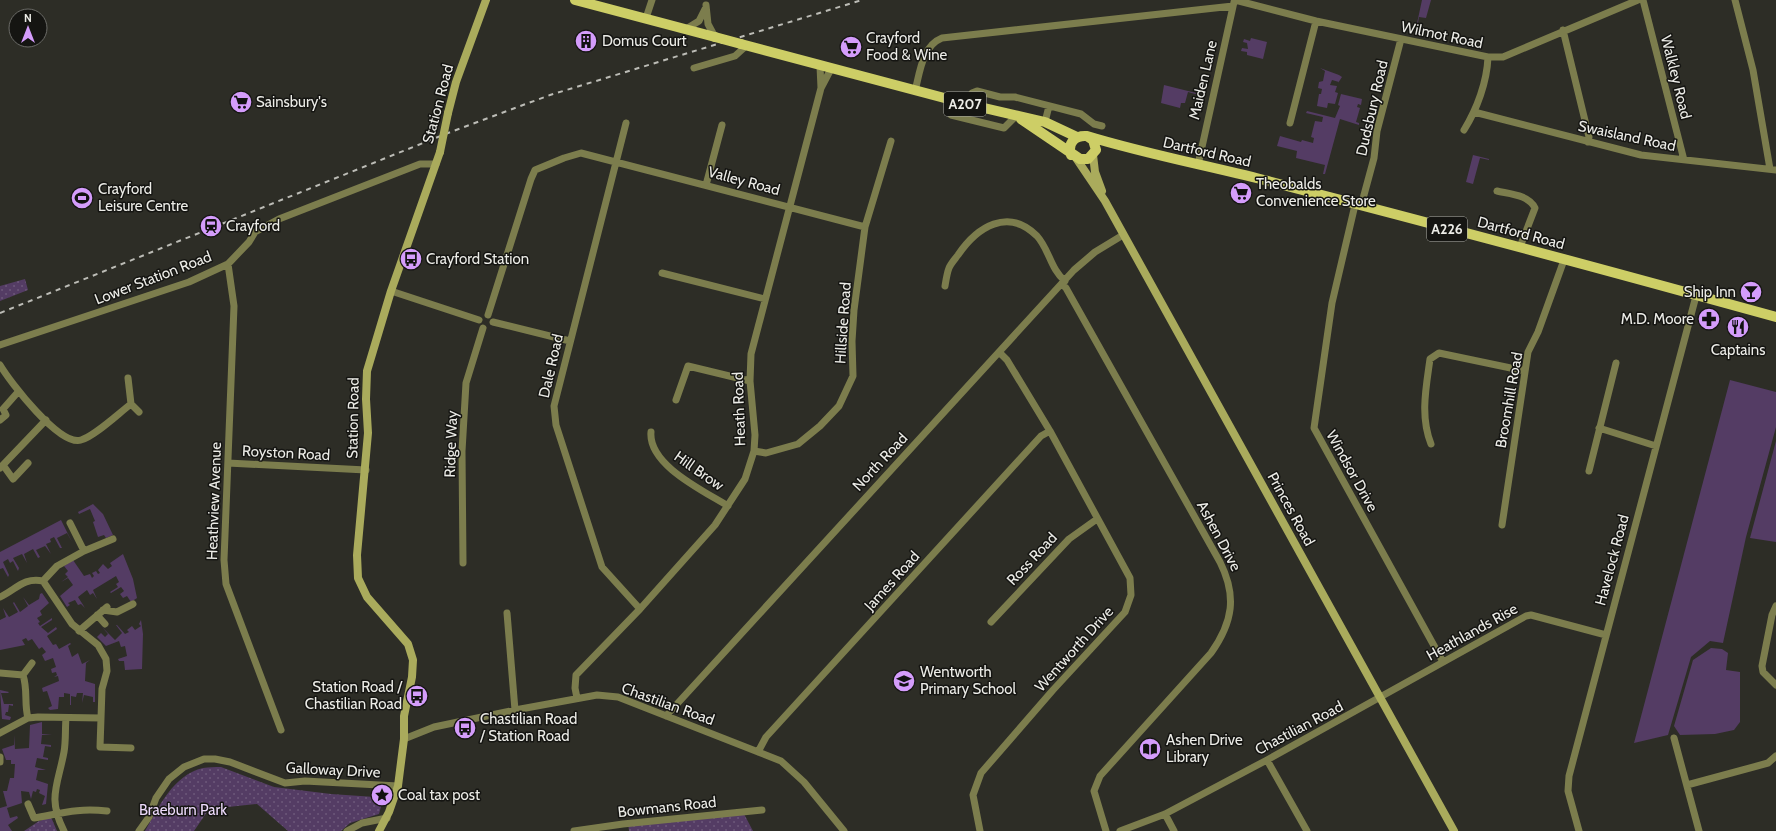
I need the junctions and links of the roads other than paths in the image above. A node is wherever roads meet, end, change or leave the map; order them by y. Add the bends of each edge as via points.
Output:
1 (486, 0) edge
2 (575, 0) edge
3 (652, 0) edge
4 (1638, 0) edge
5 (1643, 0) edge
6 (1735, 0) edge
7 (1234, 2) edge
8 (646, 18) junction
9 (1316, 21) junction
10 (686, 29) junction
11 (1563, 30) junction
12 (715, 37) junction
13 (1401, 39) junction
14 (744, 45) junction
15 (1488, 57) junction
16 (820, 66) junction
17 (694, 68) dead end
18 (831, 69) junction
19 (821, 88) junction
20 (915, 91) junction
21 (948, 99) junction
22 (967, 104) junction
23 (1048, 106) junction
24 (1474, 112) junction
25 (1016, 116) junction
26 (1045, 122) junction
27 (626, 123) dead end
28 (1290, 123) dead end
29 (722, 125) dead end
30 (1102, 126) dead end
31 (1464, 130) dead end
32 (1088, 136) junction
33 (1077, 137) junction
34 (891, 141) dead end
35 (1588, 142) junction
36 (1118, 145) junction
37 (1094, 152) junction
38 (1074, 156) junction
39 (1684, 160) junction
40 (616, 161) junction
41 (436, 164) junction
42 (1198, 165) junction
43 (1773, 169) edge
44 (706, 185) junction
45 (1497, 190) dead end
46 (1105, 201) junction
47 (1358, 205) junction
48 (789, 207) junction
49 (865, 227) junction
50 (1123, 235) junction
51 (1520, 247) junction
52 (1564, 260) junction
53 (228, 264) junction
54 (662, 273) dead end
55 (1063, 282) junction
56 (945, 286) dead end
57 (391, 291) junction
58 (1696, 296) junction
59 (765, 299) junction
60 (488, 315) junction
61 (1776, 317) edge
62 (480, 320) junction
63 (493, 322) junction
64 (483, 328) junction
65 (570, 341) junction
66 (0, 345) edge
67 (999, 352) junction
68 (1616, 363) dead end
69 (0, 365) edge
70 (1525, 371) junction
71 (128, 378) dead end
72 (750, 381) junction
73 (18, 392) junction
74 (676, 400) dead end
75 (132, 404) junction
76 (139, 412) dead end
77 (0, 420) edge
78 (46, 420) junction
79 (1599, 428) junction
80 (650, 432) dead end
81 (1050, 432) junction
82 (1431, 444) dead end
83 (1656, 446) junction
84 (754, 452) junction
85 (28, 463) dead end
86 (228, 463) junction
87 (2, 467) edge
88 (366, 470) junction
89 (1589, 471) dead end
90 (728, 506) junction
91 (1097, 519) junction
92 (70, 523) dead end
93 (1502, 525) dead end
94 (113, 539) dead end
95 (84, 551) junction
96 (463, 563) dead end
97 (43, 581) junction
98 (0, 597) edge
99 (134, 604) dead end
100 (1776, 606) edge
101 (640, 609) junction
102 (102, 610) junction
103 (507, 613) dead end
104 (991, 622) dead end
105 (105, 624) dead end
106 (79, 631) junction
107 (1606, 635) junction
108 (1443, 662) junction
109 (32, 664) dead end
110 (0, 672) edge
111 (23, 675) junction
112 (1776, 685) edge
113 (577, 698) junction
114 (1380, 698) junction
115 (515, 710) junction
116 (666, 716) junction
117 (28, 718) junction
118 (66, 718) junction
119 (101, 718) junction
120 (281, 730) dead end
121 (0, 733) edge
122 (1674, 738) dead end
123 (404, 739) junction
124 (131, 748) dead end
125 (758, 752) junction
126 (1776, 756) edge
127 (0, 757) edge
128 (1267, 760) junction
129 (0, 762) edge
130 (1687, 785) junction
131 (398, 786) junction
132 (28, 804) dead end
133 (762, 810) dead end
134 (107, 811) dead end
135 (57, 813) junction
136 (1165, 814) junction
137 (387, 818) junction
138 (64, 831) edge
139 (139, 831) edge
140 (347, 831) edge
141 (379, 831) edge
142 (574, 831) edge
143 (844, 831) edge
144 (980, 831) edge
145 (1106, 831) edge
146 (1120, 831) edge
147 (1174, 831) edge
148 (1307, 831) edge
149 (1454, 831) edge
150 (1579, 831) edge
151 (1699, 831) edge

1 - 41 street, Station Road, bridge via 456,82
2 - 8 main road, A207
3 - 8 street
4 - 11 street, Wilmot Road
5 - 39 street, Walkley Road
6 - 43 street via 1753,70
7 - 9 street, Wilmot Road
7 - 20 street via 942,38 934,42 927,51
7 - 42 street, Maiden Lane
8 - 10 main road, A207
9 - 13 street, Wilmot Road
9 - 28 street
10 - 12 main road, A207
10 - 12 street via 702,18 706,5 708,24
11 - 15 street, Wilmot Road via 1503,57
11 - 35 street via 1589,137
12 - 14 main road, A207, bridge
13 - 15 street, Wilmot Road
13 - 47 street, Dudsbury Road via 1377,131 1374,158
14 - 16 main road, A207
14 - 17 street via 735,56
15 - 24 street via 1487,70
16 - 18 main road, A207
16 - 19 street, Heath Road
18 - 19 street, Heath Road
18 - 20 main road, A207
19 - 48 street, Heath Road
20 - 21 main road, A207
21 - 22 main road, A207
21 - 25 street via 951,115 1004,128
22 - 23 street via 972,93 977,91
22 - 25 main road, A207
23 - 26 street
23 - 30 street via 1081,114 1094,124
24 - 31 street
24 - 35 street, Swaisland Road
25 - 26 main road, A207
25 - 38 main road, A207
26 - 33 main road, A207
27 - 40 street, Dale Road
29 - 44 street
32 - 33 main road
32 - 36 main road, Dartford Road / A226
32 - 37 main road via 1093,140
33 - 38 main road via 1071,142
34 - 49 street, Hillside Road
35 - 39 street, Swaisland Road via 1642,155
36 - 37 main road, Dartford Road / A226 via 1100,147
36 - 42 main road, Dartford Road / A226
37 - 38 main road via 1088,159
37 - 46 street, Princes Road via 1095,172
38 - 46 street, Princes Road
39 - 43 street, Swaisland Road
40 - 44 street, Valley Road
40 - 60 street via 581,153 535,170
40 - 65 street, Dale Road
41 - 53 street, Lower Station Road via 420,164 279,219 255,232
41 - 57 street, Station Road
42 - 47 main road, Dartford Road / A226
44 - 48 street, Valley Road
45 - 51 street via 1527,199 1535,208
46 - 50 street, Princes Road
47 - 51 main road, Dartford Road / A226
47 - 108 street, Windsor Drive via 1332,303 1314,428
48 - 49 street, Valley Road
48 - 59 street, Heath Road
49 - 84 street, Hillside Road via 854,310 852,376 839,406 798,444 766,453
50 - 55 street, North Road via 1088,257
50 - 114 street, Princes Road
51 - 52 main road, Dartford Road / A226
52 - 58 main road, Dartford Road / A226
52 - 70 street, Broomhill Road via 1538,332 1528,352
53 - 66 street, Lower Station Road via 189,282
53 - 86 street, Heathview Avenue via 234,306
54 - 59 street
55 - 56 street, Ashen Drive via 1038,237 1026,227 1011,222 996,223 979,231 965,245 950,268
55 - 67 street, North Road
55 - 145 street, Ashen Drive via 1220,562 1229,583 1231,597 1226,626 1220,641 1096,783 1095,799
57 - 62 street
57 - 88 street, Station Road via 367,371
58 - 61 main road, Dartford Road / A226
58 - 83 street, Havelock Road
59 - 72 street, Heath Road via 751,354
60 - 62 street via 482,316
60 - 63 street
62 - 64 street
63 - 64 street via 491,326
63 - 65 street
64 - 96 street, Ridge Way via 466,383 462,451
65 - 101 street, Dale Road via 554,406 556,425 602,567
67 - 81 street, Wentworth Drive via 1007,360
67 - 116 street, North Road
68 - 79 street
69 - 73 street
70 - 82 street via 1439,353 1430,359 1424,410 1426,430
70 - 93 street, Broomhill Road
71 - 75 street
72 - 74 street via 688,366
72 - 84 street, Heath Road
73 - 77 street via 3,409 6,415
73 - 78 street
75 - 76 street
75 - 78 street via 81,440 71,440
78 - 87 street
79 - 83 street
79 - 89 street
80 - 90 street, Hill Brow via 652,447 668,468
81 - 91 street, Wentworth Drive
81 - 125 street, James Road via 1042,436 766,737
83 - 107 street, Havelock Road
84 - 90 street, Heath Road via 745,478
85 - 87 street via 13,479
86 - 88 street, Royston Road
86 - 120 street, Heathview Avenue via 224,560 226,584
88 - 123 street, Station Road via 357,555 358,578 367,597 402,635 412,652 413,669 404,716
90 - 101 street, Heath Road via 715,525
91 - 104 street, Ross Road via 1069,539
91 - 144 street, Wentworth Drive via 1130,578 1131,596 1125,612 981,773 972,795
92 - 95 street
94 - 95 street
95 - 97 street via 57,566
97 - 98 street via 24,582
97 - 106 street via 70,622
99 - 102 street via 117,612
100 - 112 street via 1762,664 1764,673
101 - 113 street, Heath Road via 576,674
102 - 105 street
102 - 106 street
103 - 115 street
106 - 119 street via 98,645 106,659
107 - 108 street, Heathlands Rise via 1531,615
107 - 150 street, Havelock Road via 1567,783
108 - 114 street, Heathlands Rise
109 - 111 street
110 - 111 street
111 - 117 street
113 - 115 street, Chastilian Road
113 - 116 street, Chastilian Road via 597,695 618,697
114 - 128 street, Chastilian Road
114 - 149 street, Princes Road
115 - 123 street, Chastilian Road via 434,727
116 - 125 street, Chastilian Road
117 - 118 street
117 - 121 street
118 - 119 street
118 - 135 street via 64,754 54,791
119 - 124 street via 100,747
122 - 130 street
123 - 131 street, Station Road
125 - 143 street, Chastilian Road via 781,761 794,771
126 - 130 street via 1768,763
127 - 129 street
128 - 136 street, Chastilian Road
128 - 148 street
130 - 151 street
131 - 137 street, Station Road
131 - 139 street, Galloway Drive via 304,781 285,783 230,762 204,759 184,766 169,779
132 - 135 street via 34,818
133 - 142 street, Bowmans Road
134 - 135 street via 88,809
135 - 138 street
136 - 146 street, Chastilian Road
136 - 147 street
137 - 140 street via 362,822
137 - 141 street, Station Road

